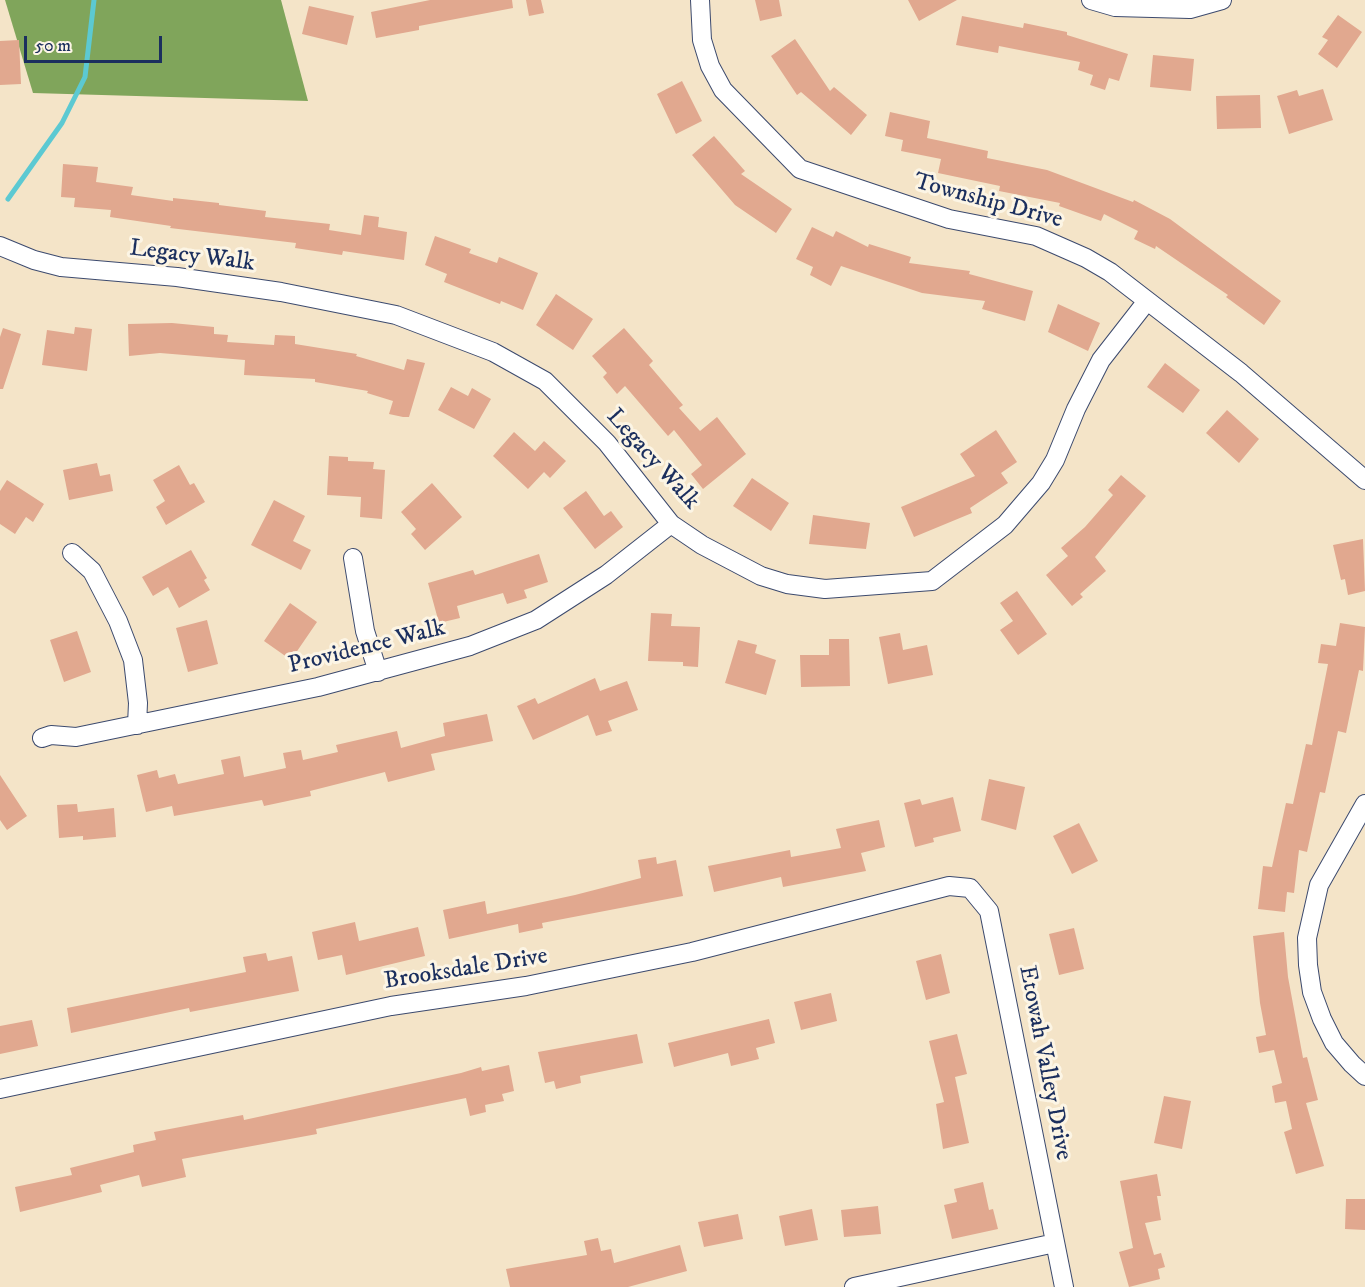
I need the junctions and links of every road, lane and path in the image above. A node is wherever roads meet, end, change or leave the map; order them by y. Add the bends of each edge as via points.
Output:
1 (700, 0) edge
2 (1091, 0) edge
3 (1222, 0) edge
4 (0, 246) edge
5 (1147, 301) junction
6 (1365, 480) edge
7 (671, 524) junction
8 (72, 553) dead end
9 (353, 558) dead end
10 (378, 672) junction
11 (136, 725) junction
12 (42, 738) dead end
13 (1365, 804) edge
14 (937, 890) joint
15 (1365, 1076) edge
16 (0, 1089) edge
17 (1055, 1243) junction
18 (854, 1287) edge
19 (1064, 1287) edge

1 - 5 street, Township Drive via 702,40 723,90 800,169 949,219 1009,229 1053,242 1110,272
2 - 3 street via 1115,7 1190,9
4 - 7 street, Legacy Walk via 61,267 177,277 396,315 493,352 545,381 607,443
5 - 6 street, Township Drive via 1241,373
5 - 7 street, Legacy Walk via 1101,360 1055,460 1024,505 984,543 932,581 833,589 787,584 761,576
7 - 10 street, Providence Walk via 606,575 536,620 470,646
8 - 11 street via 92,571 118,621 129,651 138,703
9 - 10 street via 365,631
10 - 11 street, Providence Walk
11 - 12 street, Providence Walk via 76,737
13 - 15 street via 1319,885 1307,938 1312,993 1322,1019 1334,1043
14 - 16 street, Brooksdale Drive via 692,952 526,986 391,1006
14 - 17 street, Etowah Valley Drive via 949,886 970,888 989,911
17 - 18 street
17 - 19 street, Etowah Valley Drive

